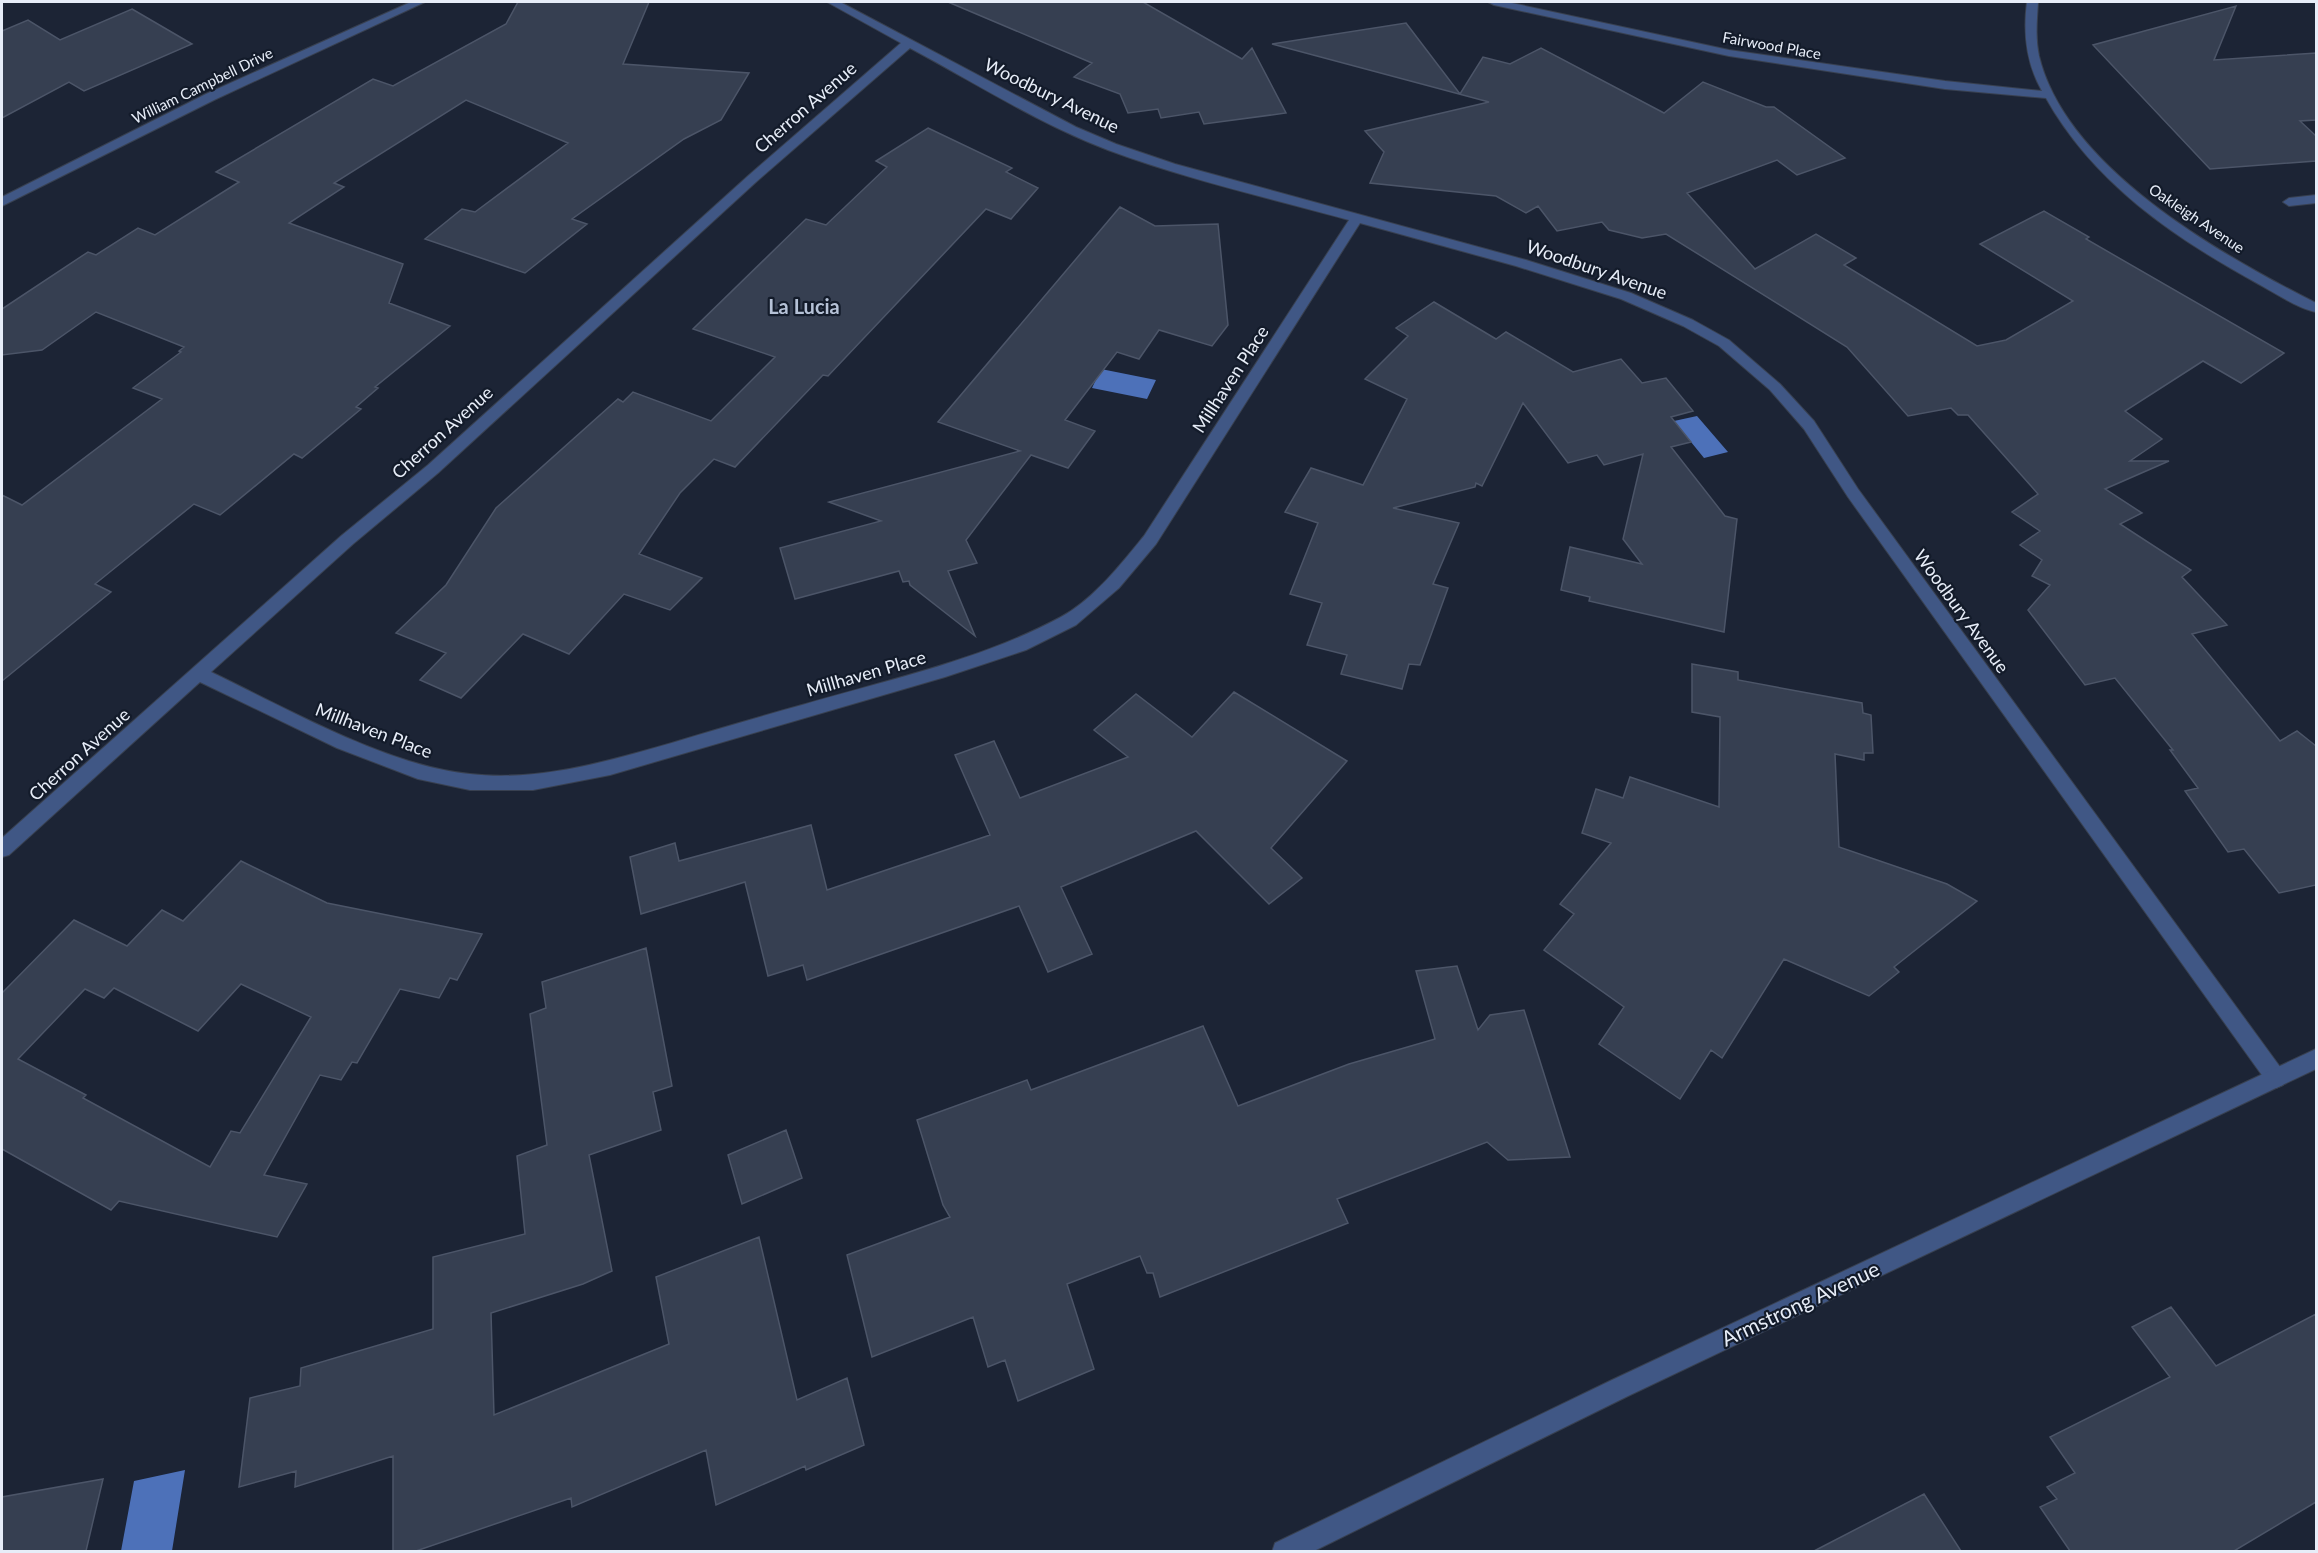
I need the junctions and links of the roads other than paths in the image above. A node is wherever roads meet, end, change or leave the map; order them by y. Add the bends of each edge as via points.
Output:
1 (418, 2) edge
2 (833, 2) edge
3 (1494, 2) edge
4 (2033, 2) edge
5 (908, 43) junction
6 (2048, 95) junction
7 (2316, 199) edge
8 (2, 202) edge
9 (2289, 202) dead end
10 (1356, 219) junction
11 (2316, 308) edge
12 (199, 674) junction
13 (2, 849) edge
14 (2316, 1059) edge
15 (2277, 1078) junction
16 (1284, 1551) edge

1 - 8 street, William Campbell Drive via 210,96
2 - 5 street, Woodbury Avenue
3 - 6 street, Fairwood Place via 1729,53
4 - 6 street, Oakleigh Avenue via 2029,14 2030,40
5 - 10 street, Woodbury Avenue via 1072,130 1112,147
5 - 12 street, Cherron Avenue
6 - 11 street, Oakleigh Avenue via 2080,141 2142,204 2239,266
7 - 9 street
10 - 12 street, Millhaven Place via 1150,540 1113,584 1070,620 1020,645 610,768 533,782 470,782 418,771 343,743
10 - 15 street, Woodbury Avenue via 1626,296 1724,343 1774,387 1809,425 1852,493
12 - 13 street, Cherron Avenue
14 - 15 street, Armstrong Avenue
15 - 16 street, Armstrong Avenue

